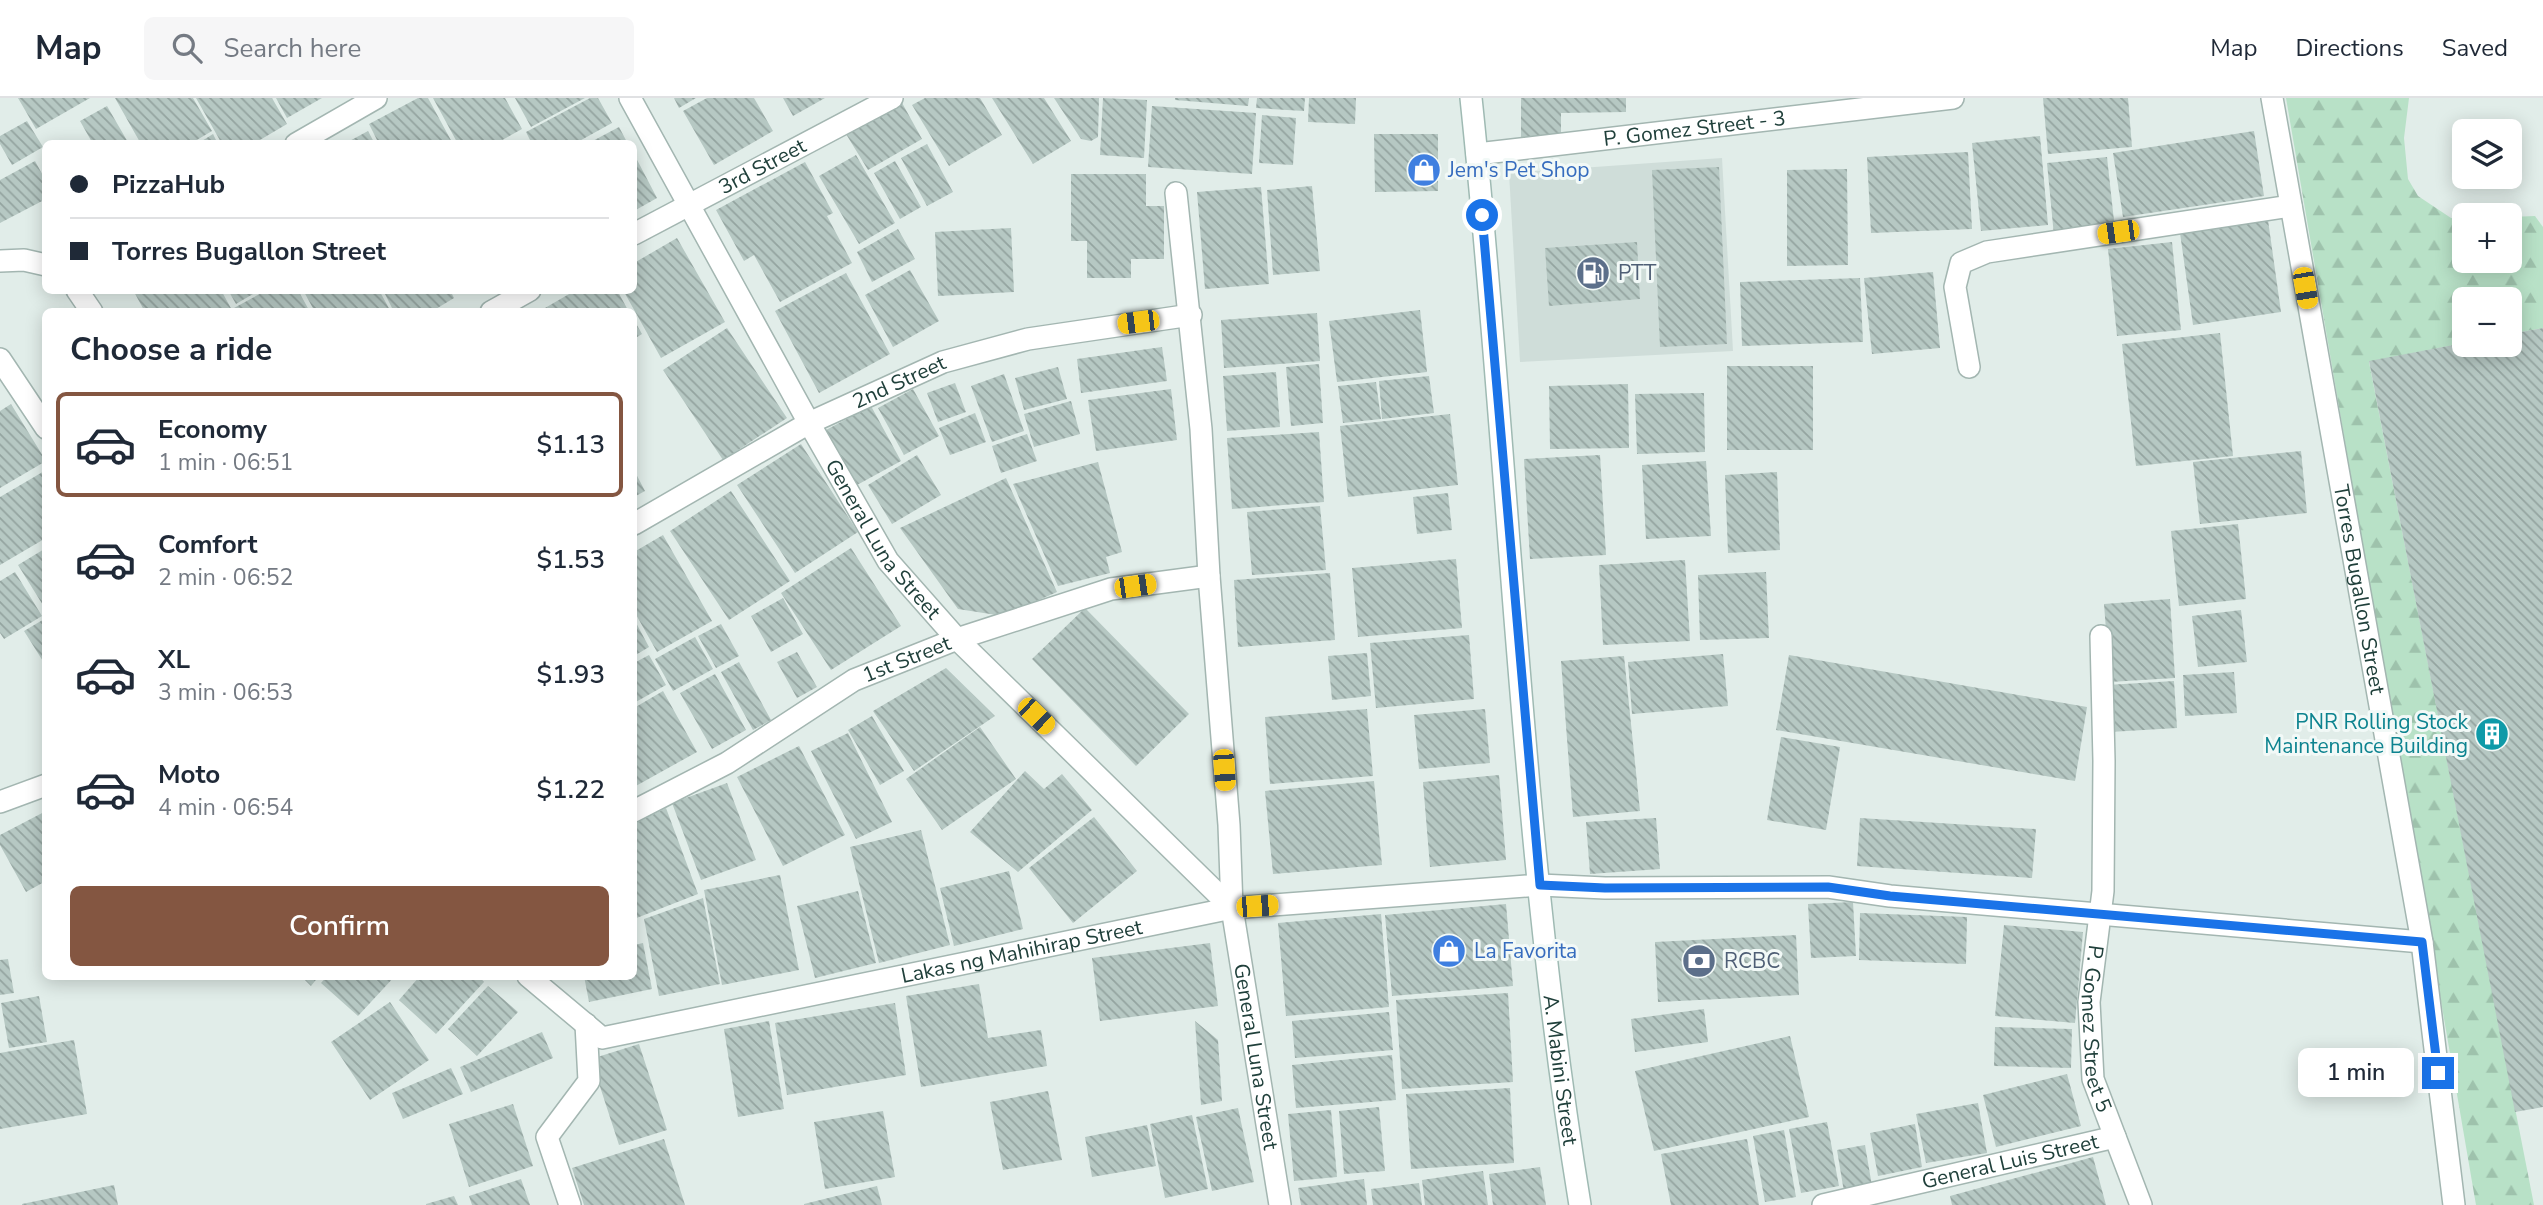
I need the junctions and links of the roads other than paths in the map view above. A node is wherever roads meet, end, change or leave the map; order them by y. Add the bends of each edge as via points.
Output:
1 (376, 98) edge
2 (630, 98) edge
3 (892, 98) edge
4 (1471, 98) edge
5 (1953, 98) edge
6 (2272, 98) edge
7 (303, 140) edge
8 (1477, 154) junction
9 (1176, 193) dead end
10 (688, 205) junction
11 (2291, 206) junction
12 (637, 232) edge
13 (0, 261) edge
14 (42, 264) edge
15 (523, 294) edge
16 (498, 308) edge
17 (1191, 315) junction
18 (0, 359) edge
19 (1969, 367) dead end
20 (42, 422) edge
21 (809, 423) junction
22 (637, 522) edge
23 (1209, 576) junction
24 (2101, 636) dead end
25 (957, 639) junction
26 (42, 786) edge
27 (0, 802) edge
28 (637, 809) edge
29 (1540, 885) junction
30 (1232, 908) junction
31 (2101, 913) junction
32 (2422, 942) junction
33 (533, 980) edge
34 (586, 1024) junction
35 (2115, 1137) junction
36 (570, 1205) edge
37 (1280, 1205) edge
38 (1580, 1205) edge
39 (1823, 1205) edge
40 (2141, 1205) edge
41 (2454, 1205) edge

1 - 7 street
2 - 10 street, General Luna Street
3 - 10 street, 3rd Street
4 - 8 street, A. Mabini Street
5 - 8 street, P. Gomez Street - 3
6 - 11 street, Torres Bugallon Street
8 - 29 street, A. Mabini Street
9 - 17 street, General Luna Street
10 - 12 street, 3rd Street
10 - 21 street, General Luna Street
11 - 19 street via 1987,252 1961,263 1955,287
11 - 32 street, Torres Bugallon Street
13 - 14 street
15 - 16 street
17 - 21 street, 2nd Street via 1028,339 943,362
17 - 23 street, General Luna Street
18 - 20 street
21 - 22 street, 2nd Street
21 - 25 street, General Luna Street via 888,561
23 - 25 street, 1st Street via 1111,589
23 - 30 street, General Luna Street
24 - 31 street, P. Gomez Street 5
25 - 28 street, 1st Street via 853,680 727,763
25 - 30 street, General Luna Street
26 - 27 street
29 - 30 street, Lakas ng Mahihirap Street
29 - 31 street, Lakas ng Mahihirap Street via 1828,887
29 - 38 street, A. Mabini Street via 1563,1099
30 - 34 street, Lakas ng Mahihirap Street via 602,1038
30 - 37 street, General Luna Street
31 - 32 street, Lakas ng Mahihirap Street
31 - 35 street, P. Gomez Street 5 via 2089,1002 2093,1079
32 - 41 street, Torres Bugallon Street
33 - 34 street, Lakas ng Mahihirap Street
34 - 36 street via 589,1081 547,1137
35 - 39 street, General Luis Street
35 - 40 street, P. Gomez Street 5

